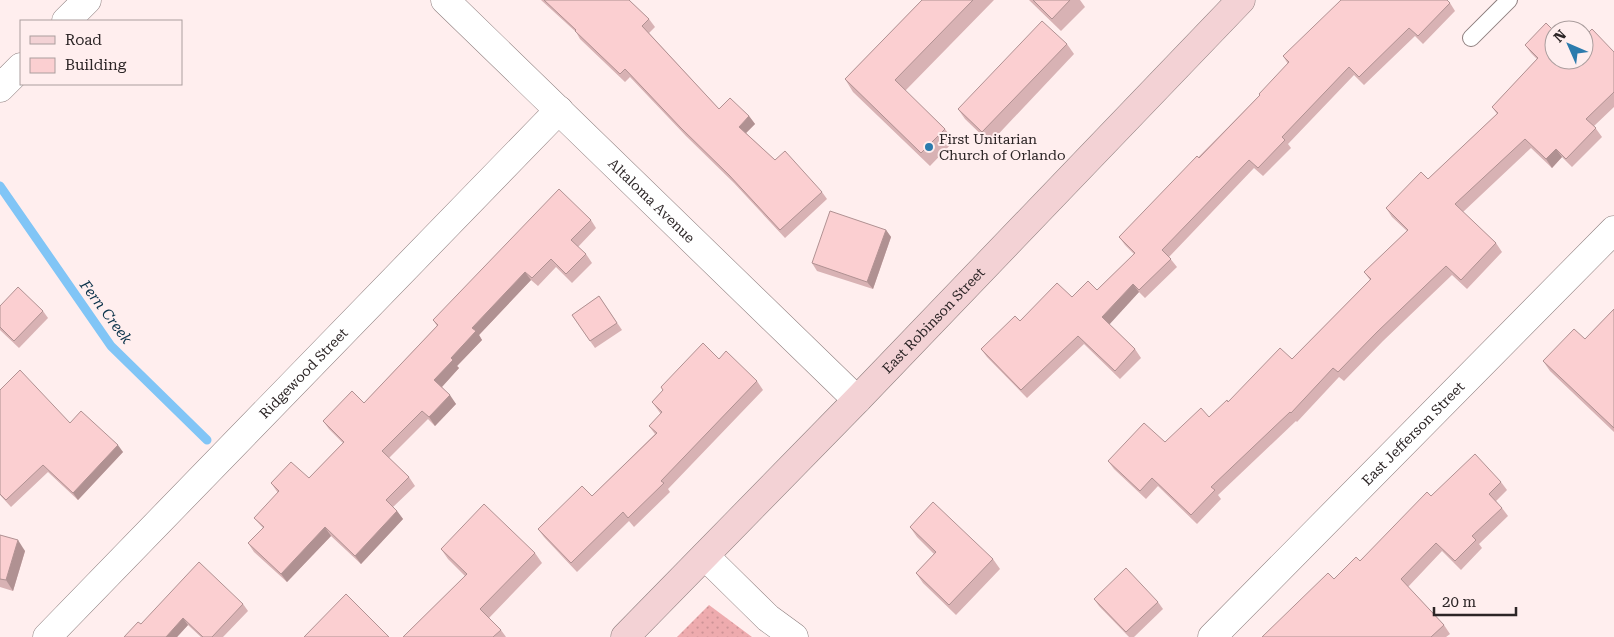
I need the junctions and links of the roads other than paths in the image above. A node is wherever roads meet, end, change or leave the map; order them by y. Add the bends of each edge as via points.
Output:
1 (87, 0) edge
2 (445, 0) edge
3 (1241, 0) edge
4 (1509, 0) edge
5 (67, 20) edge
6 (1471, 38) dead end
7 (20, 68) edge
8 (0, 88) edge
9 (559, 110) junction
10 (1614, 230) edge
11 (857, 400) junction
12 (705, 556) junction
13 (47, 637) edge
14 (625, 637) edge
15 (794, 637) edge
16 (1212, 637) edge

1 - 5 street
2 - 9 street, Altaloma Avenue
3 - 11 main road, East Robinson Street
4 - 6 lane
7 - 8 street
9 - 11 street, Altaloma Avenue
9 - 13 street, Ridgewood Street
10 - 16 street, East Jefferson Street
11 - 12 main road, East Robinson Street
12 - 14 main road, East Robinson Street
12 - 15 street via 768,618

